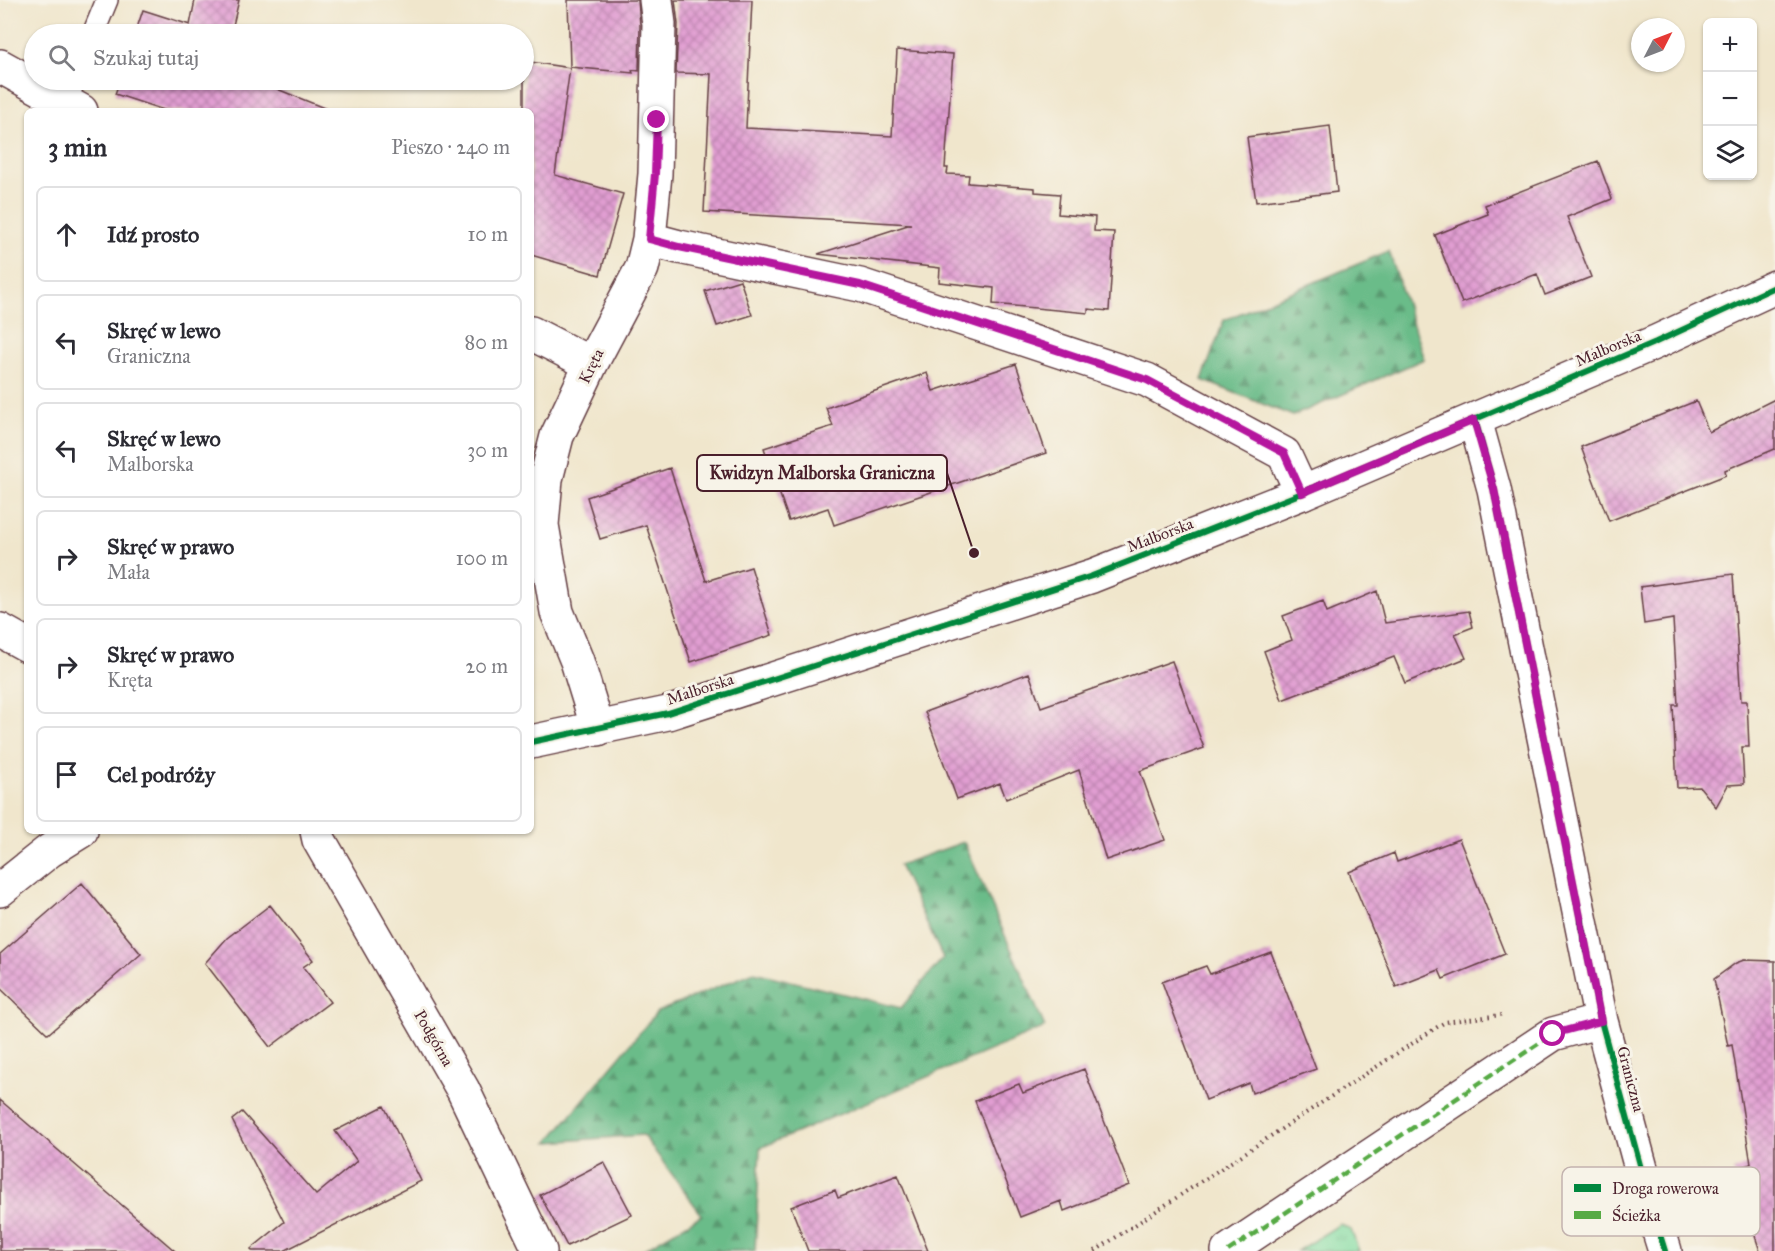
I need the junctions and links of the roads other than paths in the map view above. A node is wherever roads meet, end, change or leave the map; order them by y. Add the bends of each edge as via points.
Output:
1 (107, 0) edge
2 (656, 0) edge
3 (97, 24) edge
4 (0, 66) edge
5 (24, 76) edge
6 (56, 90) edge
7 (74, 98) edge
8 (649, 239) junction
9 (1775, 287) edge
10 (534, 335) edge
11 (591, 364) junction
12 (1474, 420) junction
13 (1302, 493) junction
14 (0, 630) edge
15 (24, 643) edge
16 (598, 729) junction
17 (534, 741) edge
18 (76, 834) edge
19 (318, 834) edge
20 (0, 890) edge
21 (1601, 1021) junction
22 (1641, 1167) edge
23 (1660, 1236) edge
24 (540, 1251) edge
25 (1228, 1251) edge
26 (1665, 1251) edge

1 - 3 lane
2 - 8 street, Kręta via 659,24 655,174
4 - 5 street
6 - 7 street
8 - 11 street, Kręta via 642,268
8 - 13 street via 860,285 1147,380 1284,453
9 - 12 street, Malborska
10 - 11 street
11 - 16 street, Kręta via 557,436 546,479 542,525 557,612
12 - 13 street, Malborska
12 - 21 street, Graniczna via 1494,489
13 - 16 street, Malborska via 1092,576 668,713
14 - 15 street
16 - 17 street, Malborska
18 - 20 street
19 - 24 street, Podgórna via 464,1090
21 - 22 street, Graniczna
21 - 25 street via 1553,1034
23 - 26 street, Graniczna

